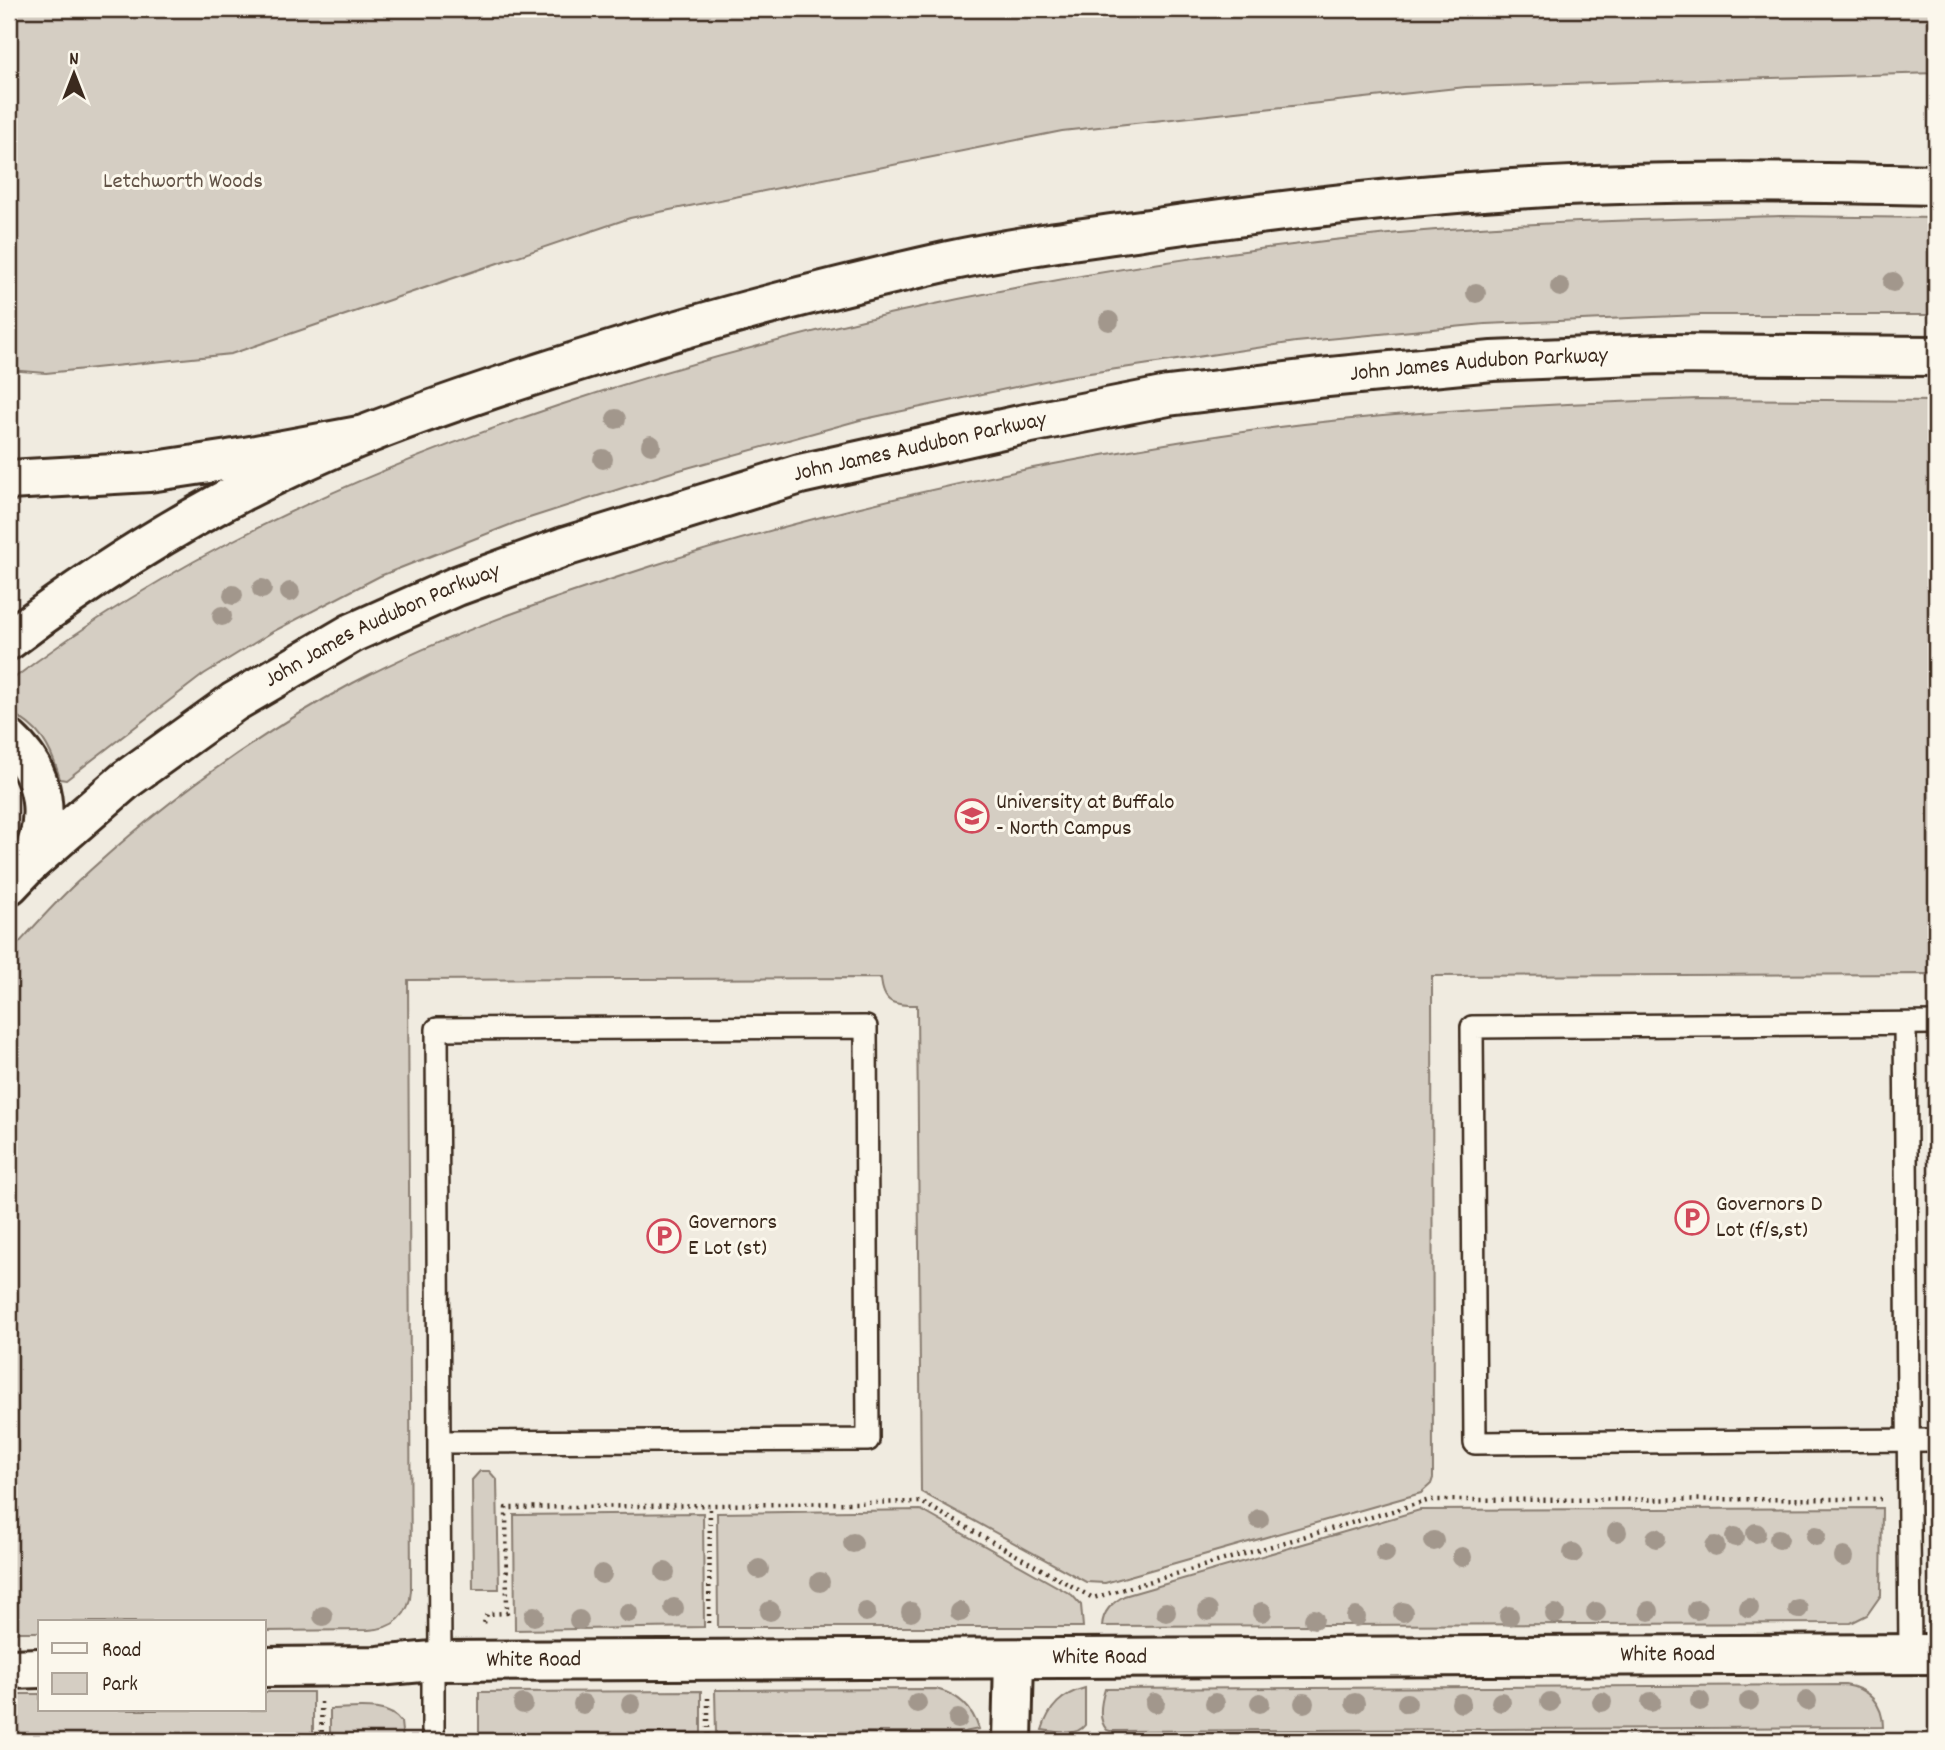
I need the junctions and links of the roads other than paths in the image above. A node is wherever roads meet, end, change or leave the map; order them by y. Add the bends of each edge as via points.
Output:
1 (1936, 184) edge
2 (1936, 356) edge
3 (365, 435) junction
4 (9, 480) edge
5 (9, 640) edge
6 (9, 740) edge
7 (19, 874) edge
8 (1936, 1023) edge
9 (1905, 1024) junction
10 (1908, 1440) junction
11 (1936, 1440) edge
12 (439, 1442) junction
13 (1923, 1654) edge
14 (1014, 1659) junction
15 (437, 1661) junction
16 (266, 1667) edge
17 (38, 1668) edge
18 (9, 1669) edge
19 (433, 1741) edge
20 (1013, 1741) edge

1 - 3 main road via 1723,181 1531,188 1297,208 1064,241 952,261 712,319 506,383
2 - 7 main road, John James Audubon Parkway via 1661,354 1492,361 1332,377 1154,399 800,474 564,547 457,586 352,633 223,710 127,779
3 - 4 main road via 149,472
3 - 5 main road via 214,506 133,553
6 - 7 main road via 29,761 43,804 41,835
8 - 9 lane
9 - 10 lane
9 - 10 lane via 1472,1027 1475,1443
10 - 11 lane
10 - 13 lane via 1908,1499
12 - 12 lane via 437,1029 866,1027 868,1440
12 - 15 lane
13 - 14 main road, White Road
14 - 15 main road, White Road
14 - 20 main road
15 - 16 main road, White Road
15 - 19 lane
17 - 18 main road

